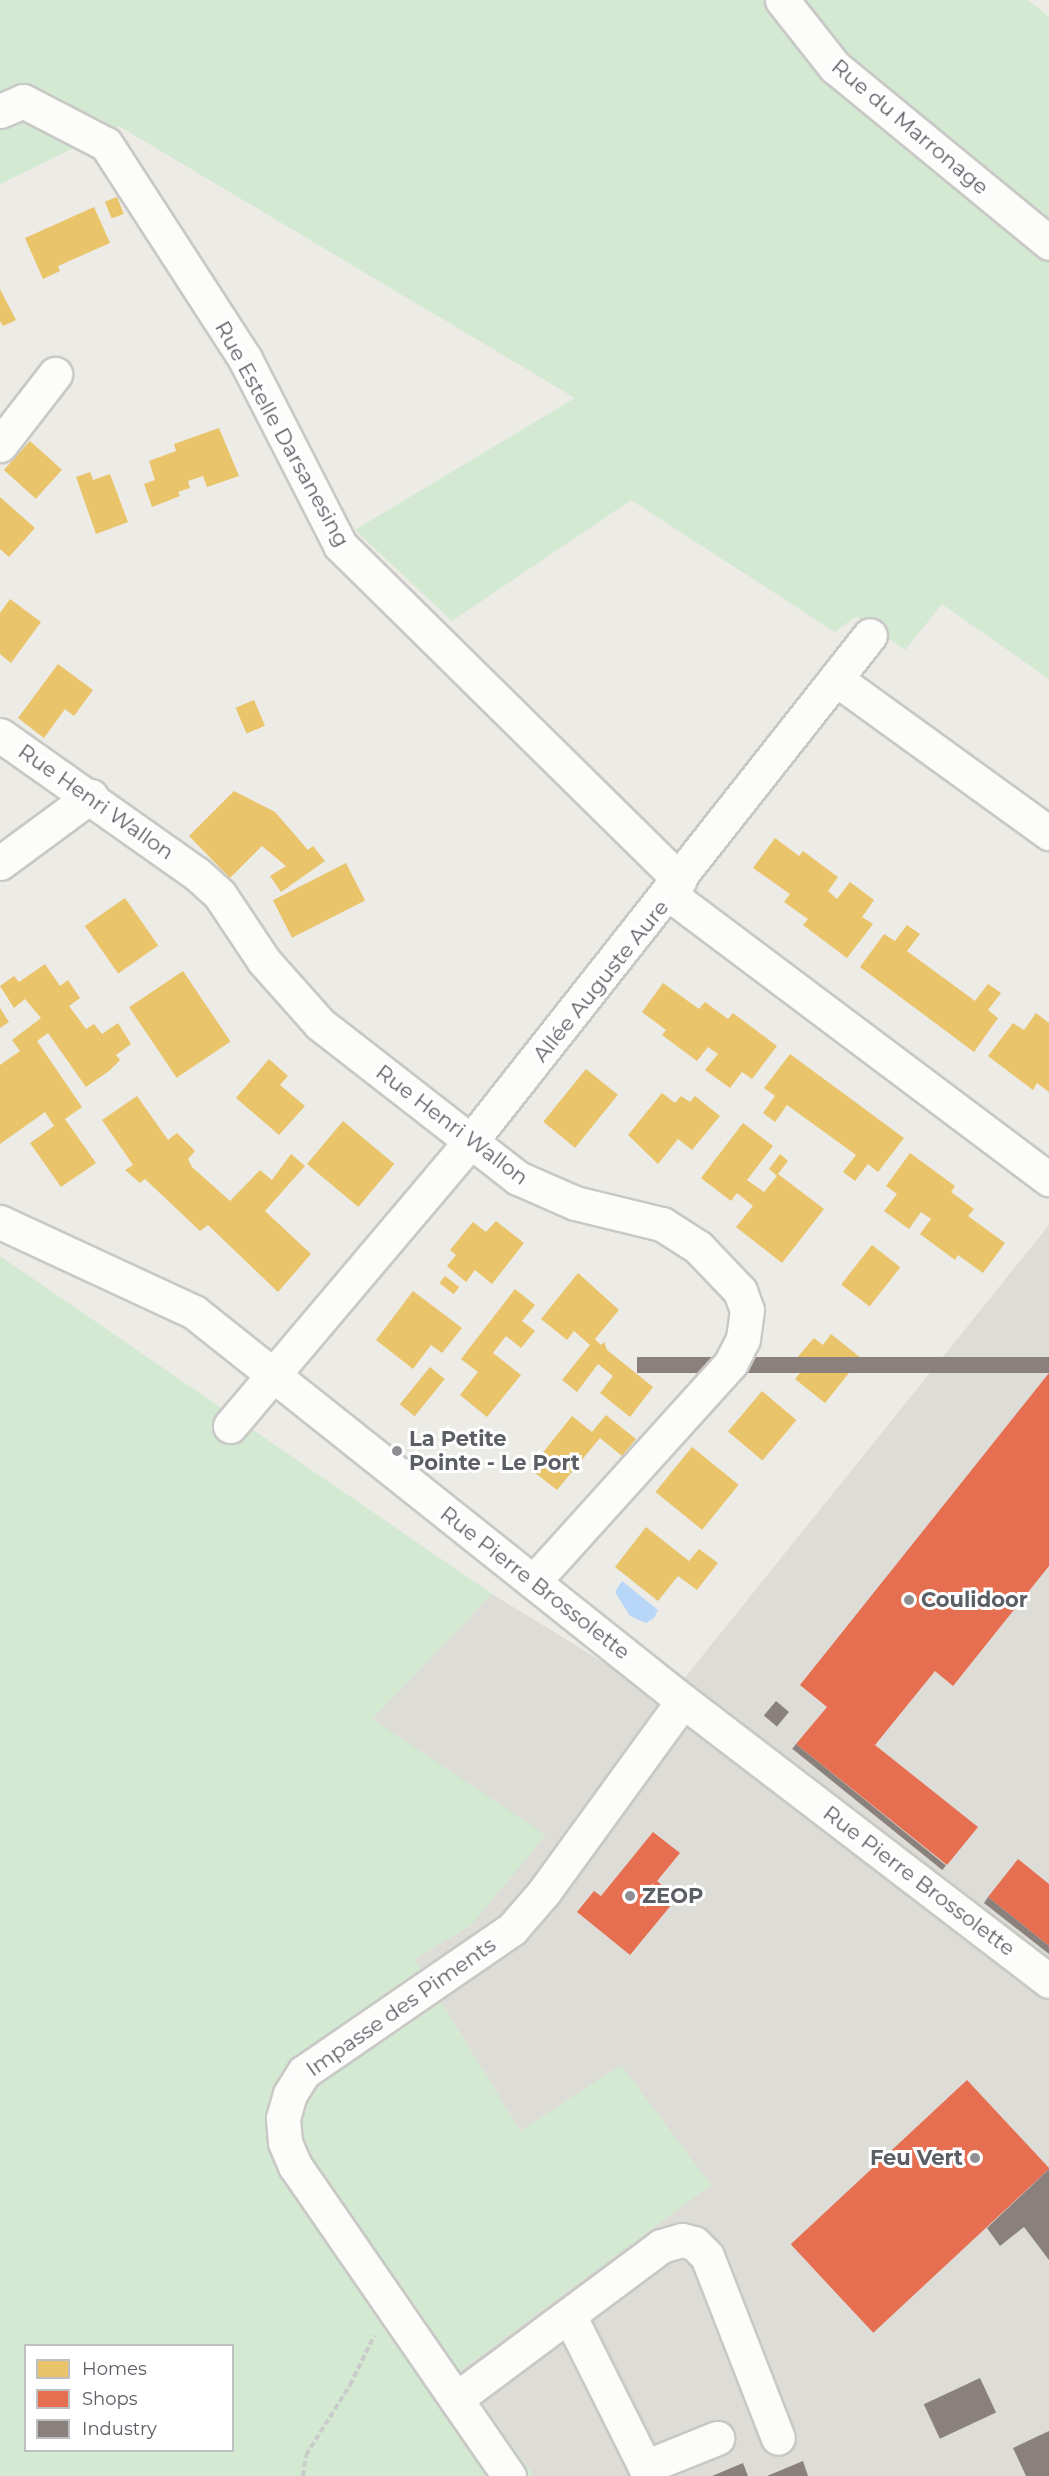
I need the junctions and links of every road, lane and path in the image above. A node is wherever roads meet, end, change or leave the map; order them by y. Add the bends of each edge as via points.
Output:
1 (782, 0) edge
2 (0, 111) edge
3 (1049, 243) edge
4 (56, 374) dead end
5 (0, 445) edge
6 (870, 635) dead end
7 (836, 679) junction
8 (0, 735) edge
9 (91, 796) junction
10 (1049, 833) edge
11 (0, 863) edge
12 (674, 887) junction
13 (471, 1141) junction
14 (1049, 1179) edge
15 (0, 1222) edge
16 (273, 1374) junction
17 (230, 1426) dead end
18 (533, 1582) junction
19 (683, 1701) junction
20 (1049, 1981) edge
21 (390, 2302) junction
22 (569, 2315) junction
23 (456, 2399) junction
24 (717, 2438) dead end
25 (778, 2438) dead end
26 (501, 2464) edge
27 (303, 2476) edge

1 - 3 street, Rue du Marronage via 835,68
2 - 12 street, Rue Estelle Darsanesing via 23,101 105,144 245,359 340,545
4 - 5 street
6 - 7 street
7 - 10 street
7 - 12 street
8 - 9 street, Rue Henri Wallon
9 - 11 street
9 - 13 street, Rue Henri Wallon via 220,895 264,962 320,1024
12 - 13 street, Allée Auguste Aure
12 - 14 street, Allée Auguste Aure
13 - 16 street, Allée Auguste Aure
13 - 18 street, Rue Henri Wallon via 518,1178 542,1191 662,1224 698,1247 725,1274 740,1291 747,1310 744,1338 731,1363
15 - 16 street, Rue Pierre Brossolette via 194,1312
16 - 17 street, Allée Auguste Aure
16 - 18 street, Rue Pierre Brossolette
18 - 19 street, Rue Pierre Brossolette
19 - 20 street, Rue Pierre Brossolette
19 - 21 street, Impasse des Piments via 544,1892 512,1929 304,2072 290,2094 283,2118 285,2142 295,2166
21 - 23 street, Impasse des Piments
21 - 27 path via 350,2385 306,2455
22 - 23 street
22 - 24 street via 645,2467
22 - 25 street via 661,2246 682,2240 694,2243 707,2256
23 - 26 street, Impasse des Piments

